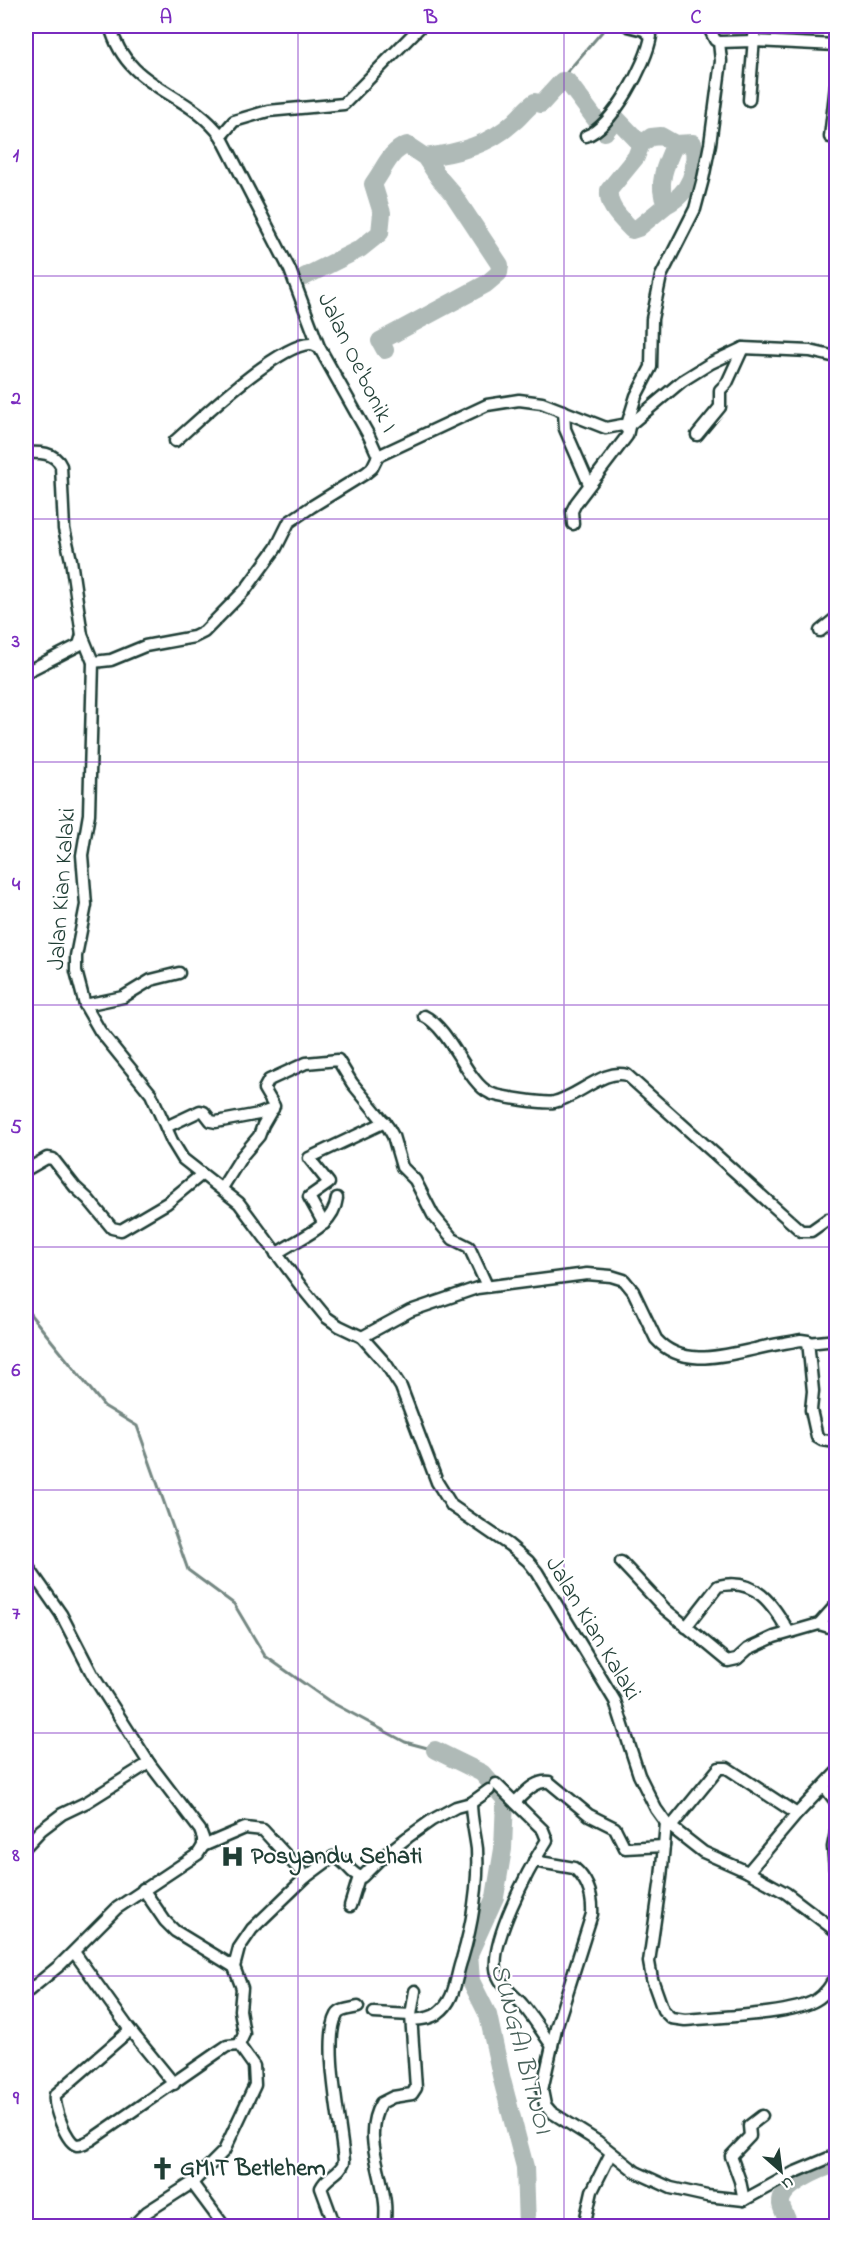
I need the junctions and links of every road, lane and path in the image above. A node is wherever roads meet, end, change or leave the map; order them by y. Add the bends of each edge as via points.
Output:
1 (110, 26) edge
2 (421, 26) edge
3 (628, 26) edge
4 (708, 26) edge
5 (756, 26) edge
6 (753, 41) junction
7 (718, 42) junction
8 (837, 45) edge
9 (837, 85) edge
10 (749, 100) dead end
11 (586, 135) dead end
12 (221, 136) junction
13 (830, 137) dead end
14 (319, 347) junction
15 (743, 348) junction
16 (837, 357) edge
17 (564, 411) junction
18 (626, 428) junction
19 (697, 435) dead end
20 (175, 441) dead end
21 (26, 453) edge
22 (378, 456) junction
23 (590, 484) junction
24 (573, 524) dead end
25 (837, 618) edge
26 (820, 631) dead end
27 (82, 635) junction
28 (93, 662) junction
29 (26, 672) edge
30 (176, 975) dead end
31 (86, 1005) junction
32 (424, 1016) dead end
33 (274, 1108) junction
34 (385, 1122) junction
35 (166, 1127) junction
36 (26, 1170) edge
37 (201, 1175) junction
38 (222, 1188) junction
39 (337, 1198) dead end
40 (324, 1224) junction
41 (837, 1227) edge
42 (276, 1254) junction
43 (487, 1286) junction
44 (362, 1337) junction
45 (837, 1340) edge
46 (808, 1342) junction
47 (837, 1442) edge
48 (621, 1562) dead end
49 (26, 1564) edge
50 (837, 1605) edge
51 (819, 1624) junction
52 (686, 1627) junction
53 (837, 1629) edge
54 (789, 1632) junction
55 (149, 1763) junction
56 (837, 1773) edge
57 (824, 1786) junction
58 (514, 1802) junction
59 (837, 1802) edge
60 (471, 1803) junction
61 (797, 1814) junction
62 (668, 1826) junction
63 (837, 1832) edge
64 (26, 1846) edge
65 (203, 1846) junction
66 (664, 1846) junction
67 (534, 1861) junction
68 (835, 1869) edge
69 (748, 1872) junction
70 (306, 1877) junction
71 (358, 1877) junction
72 (143, 1889) junction
73 (350, 1906) dead end
74 (837, 1931) edge
75 (74, 1952) junction
76 (234, 1967) junction
77 (837, 1975) edge
78 (415, 1990) dead end
79 (26, 1993) edge
80 (358, 2007) dead end
81 (374, 2013) dead end
82 (411, 2018) junction
83 (130, 2030) junction
84 (239, 2045) junction
85 (552, 2046) junction
86 (174, 2084) junction
87 (762, 2116) dead end
88 (611, 2153) junction
89 (837, 2155) edge
90 (192, 2183) junction
91 (744, 2200) junction
92 (133, 2226) edge
93 (224, 2226) edge
94 (334, 2226) edge
95 (385, 2226) edge
96 (584, 2226) edge

1 - 12 street, Jalan Oe'bonik I via 121,54 139,75 200,114
2 - 12 street via 344,104 268,111 234,122
3 - 11 street via 644,30 651,36 650,44 625,95 597,132
4 - 7 street
5 - 6 street
6 - 7 street
6 - 8 street
6 - 10 street
7 - 18 street via 721,62 703,179 692,217 661,276 652,319 651,368 636,396
9 - 13 street
12 - 14 street, Jalan Oe'bonik I via 290,270
14 - 20 street via 310,344 272,361
14 - 22 street, Jalan Oe'bonik I
15 - 16 street via 810,351
15 - 18 street via 682,381
15 - 19 street via 720,390 720,408
17 - 18 street via 606,428
17 - 22 street via 519,400 487,405
17 - 23 street via 565,429
18 - 23 street via 629,427 627,436
21 - 27 street via 45,453 58,459 62,466 64,529
22 - 28 street, Jalan Oe'bonik I via 366,473 289,522 251,582 204,632 194,638 145,646 111,660
23 - 24 street via 572,511
25 - 26 street
27 - 28 street
27 - 29 street via 79,645
28 - 31 street, Jalan Kian Kalaki via 89,814 82,855 86,905 76,963
30 - 31 street via 120,998
31 - 35 street, Jalan Kian Kalaki via 96,1026 151,1094
32 - 41 street via 441,1031 491,1094 554,1102 613,1073 627,1075 801,1231 811,1231 828,1219
33 - 34 street via 264,1089 269,1080 306,1063 338,1060
33 - 35 street via 216,1122 200,1111
33 - 38 street
34 - 40 street via 309,1158 329,1184 309,1197
34 - 43 street via 404,1170 415,1180 430,1212 453,1239 469,1247
35 - 37 street, Jalan Kian Kalaki via 183,1159
36 - 37 street via 44,1159 53,1159 112,1228 121,1230 166,1203
37 - 38 street, Jalan Kian Kalaki
38 - 42 street, Jalan Kian Kalaki via 239,1203
39 - 40 street via 334,1213
40 - 42 street
42 - 44 street, Jalan Kian Kalaki via 326,1317
43 - 44 street via 410,1311
43 - 46 street via 586,1274 621,1278 633,1291 660,1343 694,1358
44 - 62 street, Jalan Kian Kalaki via 401,1388 443,1494 452,1506 528,1561 561,1611 615,1701 639,1774
45 - 46 street
46 - 47 street via 811,1410 817,1437
48 - 52 street
49 - 55 street via 61,1614 92,1674
50 - 51 street
51 - 53 street
51 - 54 street
52 - 54 street via 728,1661
52 - 54 street via 718,1586 733,1584 764,1595
55 - 64 street via 57,1818
55 - 65 street via 200,1830
56 - 57 street
57 - 59 street
57 - 61 street
58 - 60 street via 493,1787
58 - 66 street via 534,1784 549,1782 577,1806 615,1828 625,1848
58 - 67 street via 543,1830 547,1840
60 - 71 street via 432,1820
60 - 82 street via 477,1851 467,1947 453,1995 446,2005 428,2018
61 - 62 street via 727,1767 719,1767
61 - 69 street
62 - 66 street
62 - 69 street, Jalan Kian Kalaki via 703,1852
63 - 68 street
65 - 70 street via 245,1828 263,1830
65 - 72 street via 190,1861
66 - 77 street via 649,1962 663,2010 671,2018 685,2020 804,2006 824,1994
67 - 85 street via 498,1943 496,1972
67 - 85 street via 574,1868 593,1900
69 - 74 street, Jalan Kian Kalaki via 786,1893
70 - 71 street via 337,1857
70 - 76 street via 252,1929 239,1947
71 - 73 street
72 - 75 street via 108,1916
72 - 76 street via 175,1931
75 - 79 street
75 - 83 street
76 - 84 street via 242,1988 244,2034
78 - 82 street
80 - 94 street via 336,2016 331,2040 344,2162 321,2188
81 - 82 street
82 - 95 street via 415,2091 381,2103 373,2129
83 - 86 street
83 - 86 street via 55,2095 54,2104 68,2138 79,2145 91,2140
84 - 86 street via 226,2046
84 - 90 street via 254,2066 255,2085 224,2151
85 - 88 street via 542,2090 544,2105
87 - 91 street via 749,2126 750,2136 731,2156
88 - 91 street via 636,2172 671,2188
88 - 96 street via 592,2191
89 - 91 street
90 - 92 street via 147,2212
90 - 93 street

